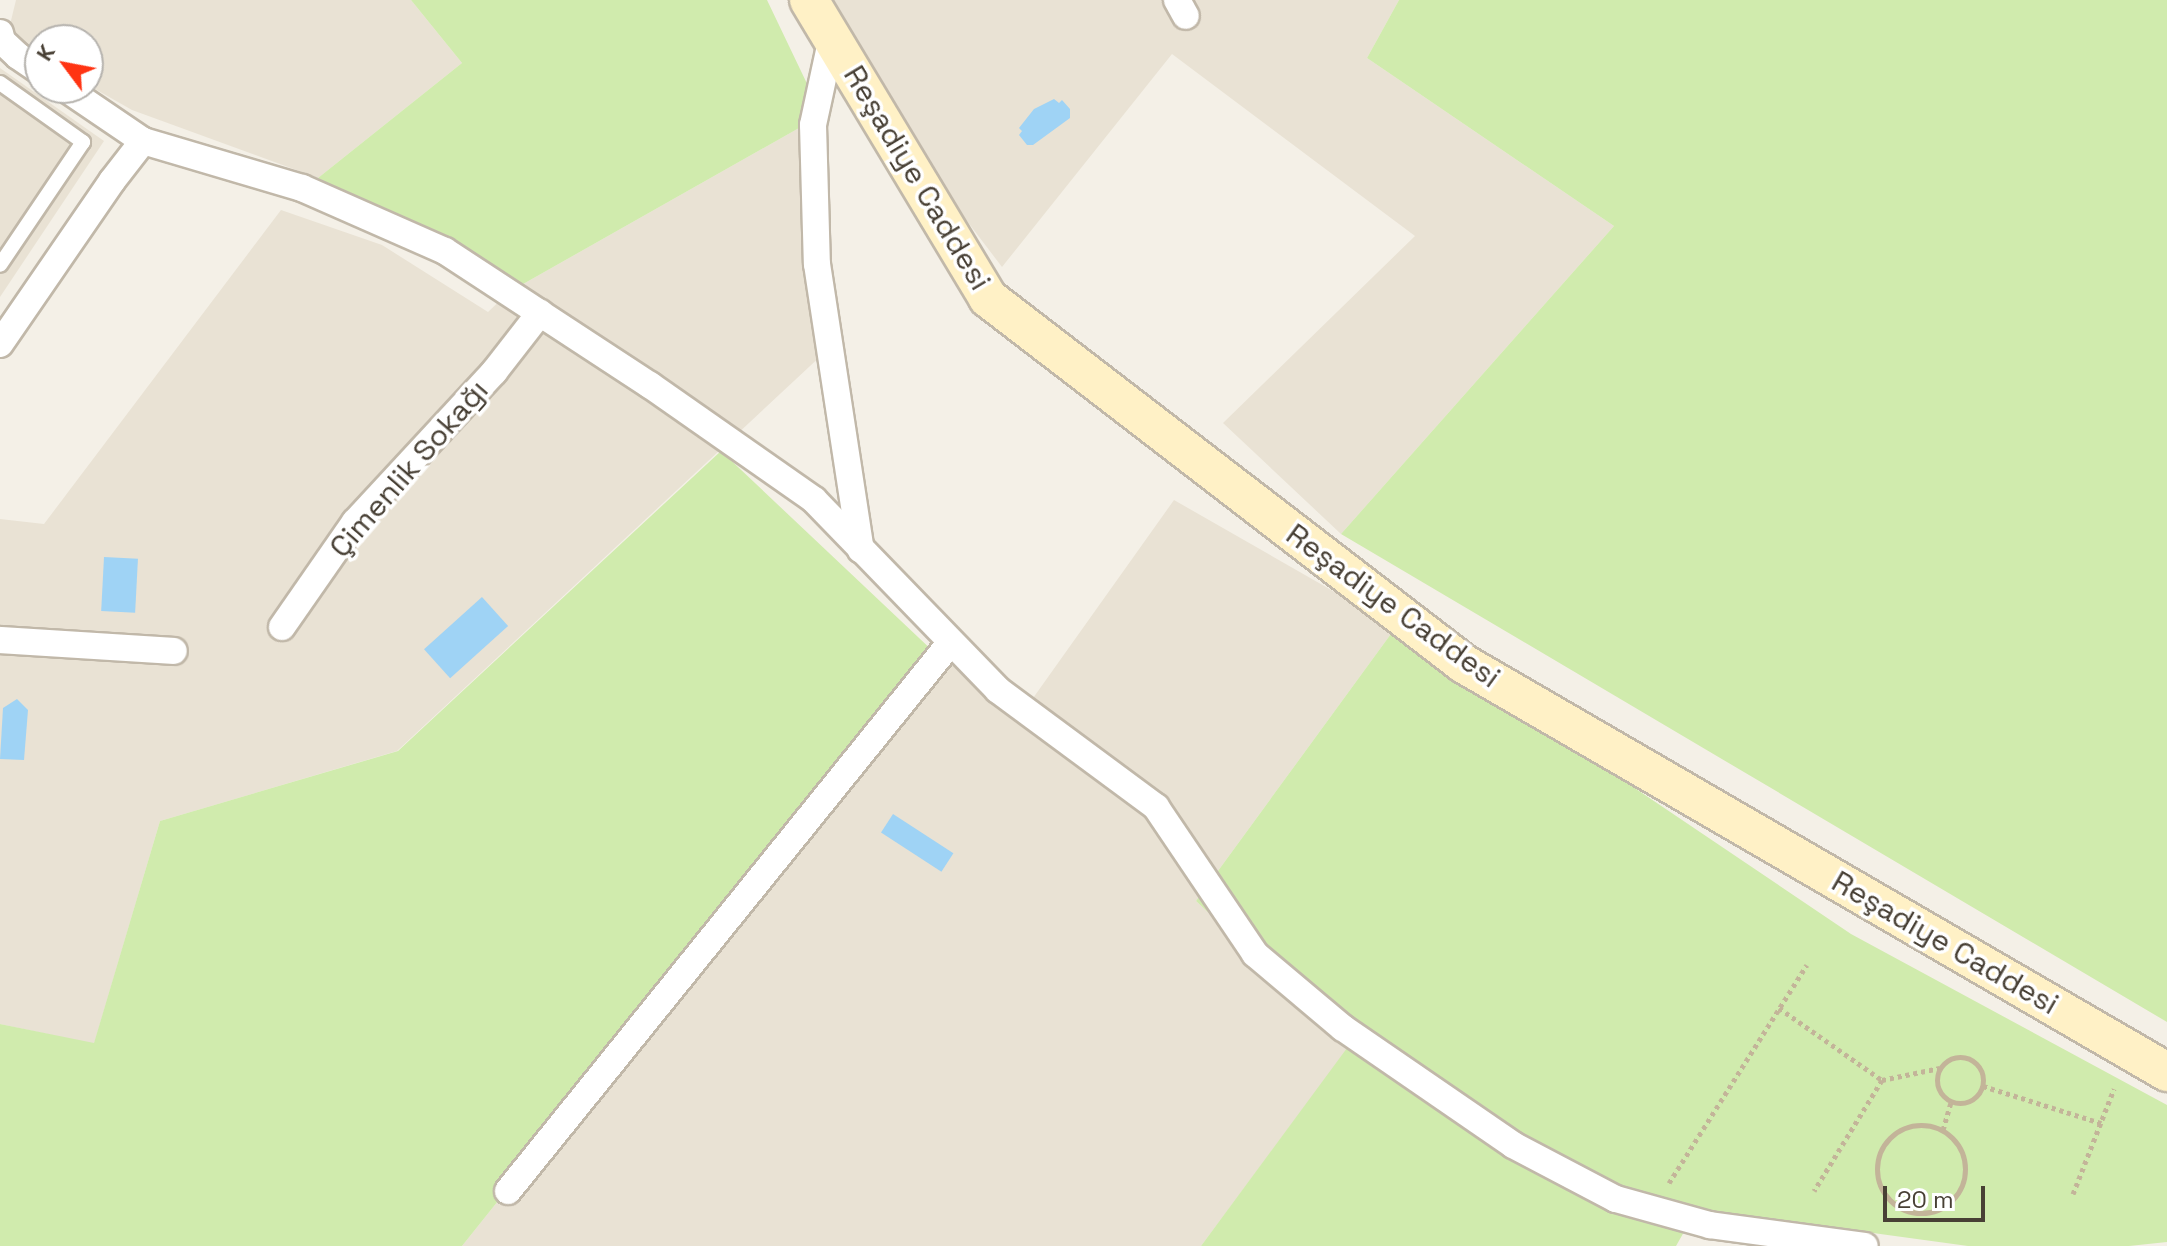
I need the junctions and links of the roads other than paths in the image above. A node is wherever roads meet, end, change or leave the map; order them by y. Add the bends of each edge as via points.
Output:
1 (809, 0) edge
2 (0, 33) edge
3 (832, 37) junction
4 (24, 60) edge
5 (0, 83) edge
6 (89, 104) edge
7 (143, 141) junction
8 (0, 265) edge
9 (540, 313) junction
10 (0, 344) edge
11 (861, 550) junction
12 (282, 627) dead end
13 (0, 640) edge
14 (951, 642) junction
15 (174, 651) dead end
16 (2167, 1072) edge
17 (508, 1191) dead end
18 (1855, 1246) edge
19 (1865, 1246) edge

1 - 3 street, Reşadiye Caddesi
2 - 4 street
3 - 11 street via 813,125 817,264
3 - 16 street, Reşadiye Caddesi via 988,298 1013,318 1464,664
5 - 8 lane via 83,142
6 - 7 street
7 - 9 street via 316,194 445,251
7 - 10 street
9 - 11 street via 814,500
9 - 12 street, Çimenlik Sokağı via 494,372 355,522
11 - 14 street
13 - 15 street
14 - 17 street
14 - 18 street via 998,690 1156,807 1255,954 1343,1028 1513,1145 1616,1199 1695,1221
18 - 19 street

